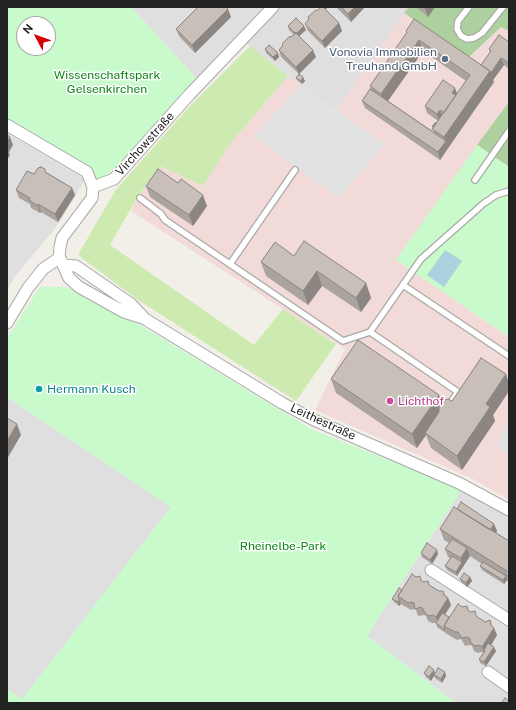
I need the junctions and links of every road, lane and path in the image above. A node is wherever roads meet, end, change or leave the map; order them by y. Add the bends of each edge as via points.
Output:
1 (273, 7) edge
2 (469, 7) edge
3 (503, 7) edge
4 (7, 125) edge
5 (509, 131) edge
6 (295, 170) dead end
7 (475, 180) dead end
8 (93, 186) junction
9 (509, 191) edge
10 (140, 198) dead end
11 (62, 261) junction
12 (230, 264) junction
13 (404, 285) junction
14 (145, 319) junction
15 (7, 323) edge
16 (370, 332) junction
17 (509, 356) edge
18 (444, 412) edge
19 (509, 510) edge
20 (430, 570) dead end
21 (509, 620) edge
22 (488, 672) dead end
23 (509, 686) edge

1 - 8 street, Virchowstraße via 185,98 114,179
2 - 3 lane via 458,21 457,29 461,36 467,39 482,33
4 - 8 street via 86,172
5 - 7 lane
6 - 12 lane
8 - 11 street via 92,198 62,238
9 - 13 lane via 496,194 483,204 421,259
10 - 12 lane via 165,220
11 - 14 street, Leithestraße via 76,266 131,304
11 - 14 street, Leithestraße via 69,278 79,287 124,312
11 - 15 street via 43,269
12 - 16 lane via 343,341
13 - 16 lane
13 - 17 lane
14 - 19 street, Leithestraße via 302,414 460,483
16 - 18 lane via 458,392
20 - 21 street
22 - 23 street

